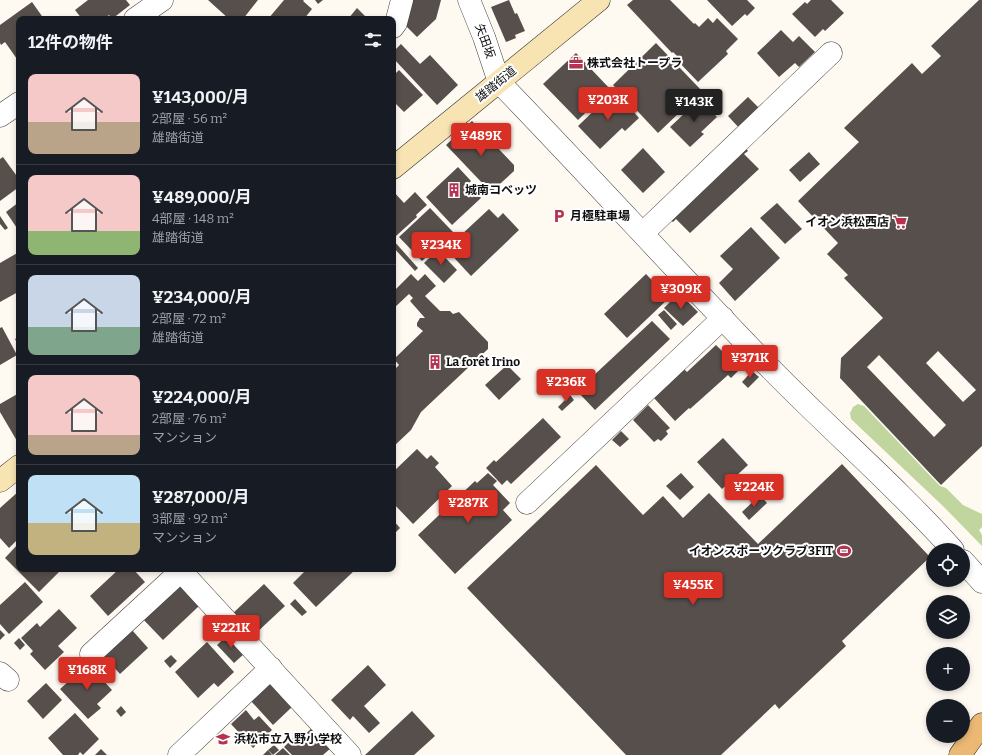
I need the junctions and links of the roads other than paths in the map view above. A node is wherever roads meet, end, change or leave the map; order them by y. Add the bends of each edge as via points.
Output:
1 (402, 0) edge
2 (469, 0) edge
3 (599, 0) edge
4 (396, 23) edge
5 (831, 53) dead end
6 (499, 82) junction
7 (16, 105) edge
8 (0, 116) edge
9 (396, 166) edge
10 (643, 233) junction
11 (723, 318) junction
12 (16, 468) edge
13 (0, 481) edge
14 (527, 503) dead end
15 (946, 543) edge
16 (970, 569) edge
17 (178, 572) edge
18 (182, 572) edge
19 (982, 582) edge
20 (91, 654) dead end
21 (272, 668) junction
22 (982, 724) edge
23 (179, 755) edge
24 (350, 755) edge
25 (960, 755) edge

1 - 4 street
2 - 6 street, 矢田坂
3 - 6 street, 雄踏街道
5 - 10 street
6 - 9 street, 雄踏街道
6 - 10 street
7 - 8 street
10 - 11 street
11 - 14 street
11 - 15 street
12 - 13 street
16 - 19 street
17 - 20 street
18 - 21 street
21 - 23 street
21 - 24 street
22 - 25 main road

